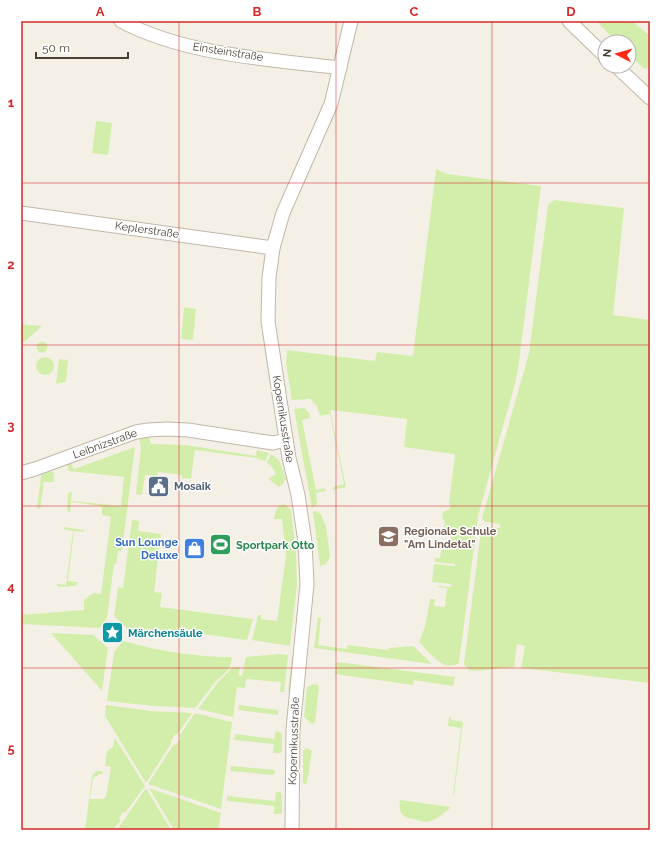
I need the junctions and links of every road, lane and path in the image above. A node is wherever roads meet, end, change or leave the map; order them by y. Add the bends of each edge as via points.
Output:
1 (121, 21) edge
2 (351, 21) edge
3 (569, 21) edge
4 (597, 48) edge
5 (340, 68) junction
6 (624, 74) edge
7 (650, 98) edge
8 (21, 213) edge
9 (273, 248) junction
10 (286, 440) junction
11 (21, 473) edge
12 (292, 830) edge

1 - 5 street, Einsteinstraße via 141,31 192,47
2 - 5 street, Kopernikusstraße
3 - 4 street
5 - 9 street, Kopernikusstraße via 330,104 283,213
6 - 7 street
8 - 9 street, Keplerstraße
9 - 10 street, Kopernikusstraße via 268,321
10 - 11 street, Leibnizstraße via 273,443 167,429 136,432
10 - 12 street, Kopernikusstraße via 298,495 307,571 293,729

